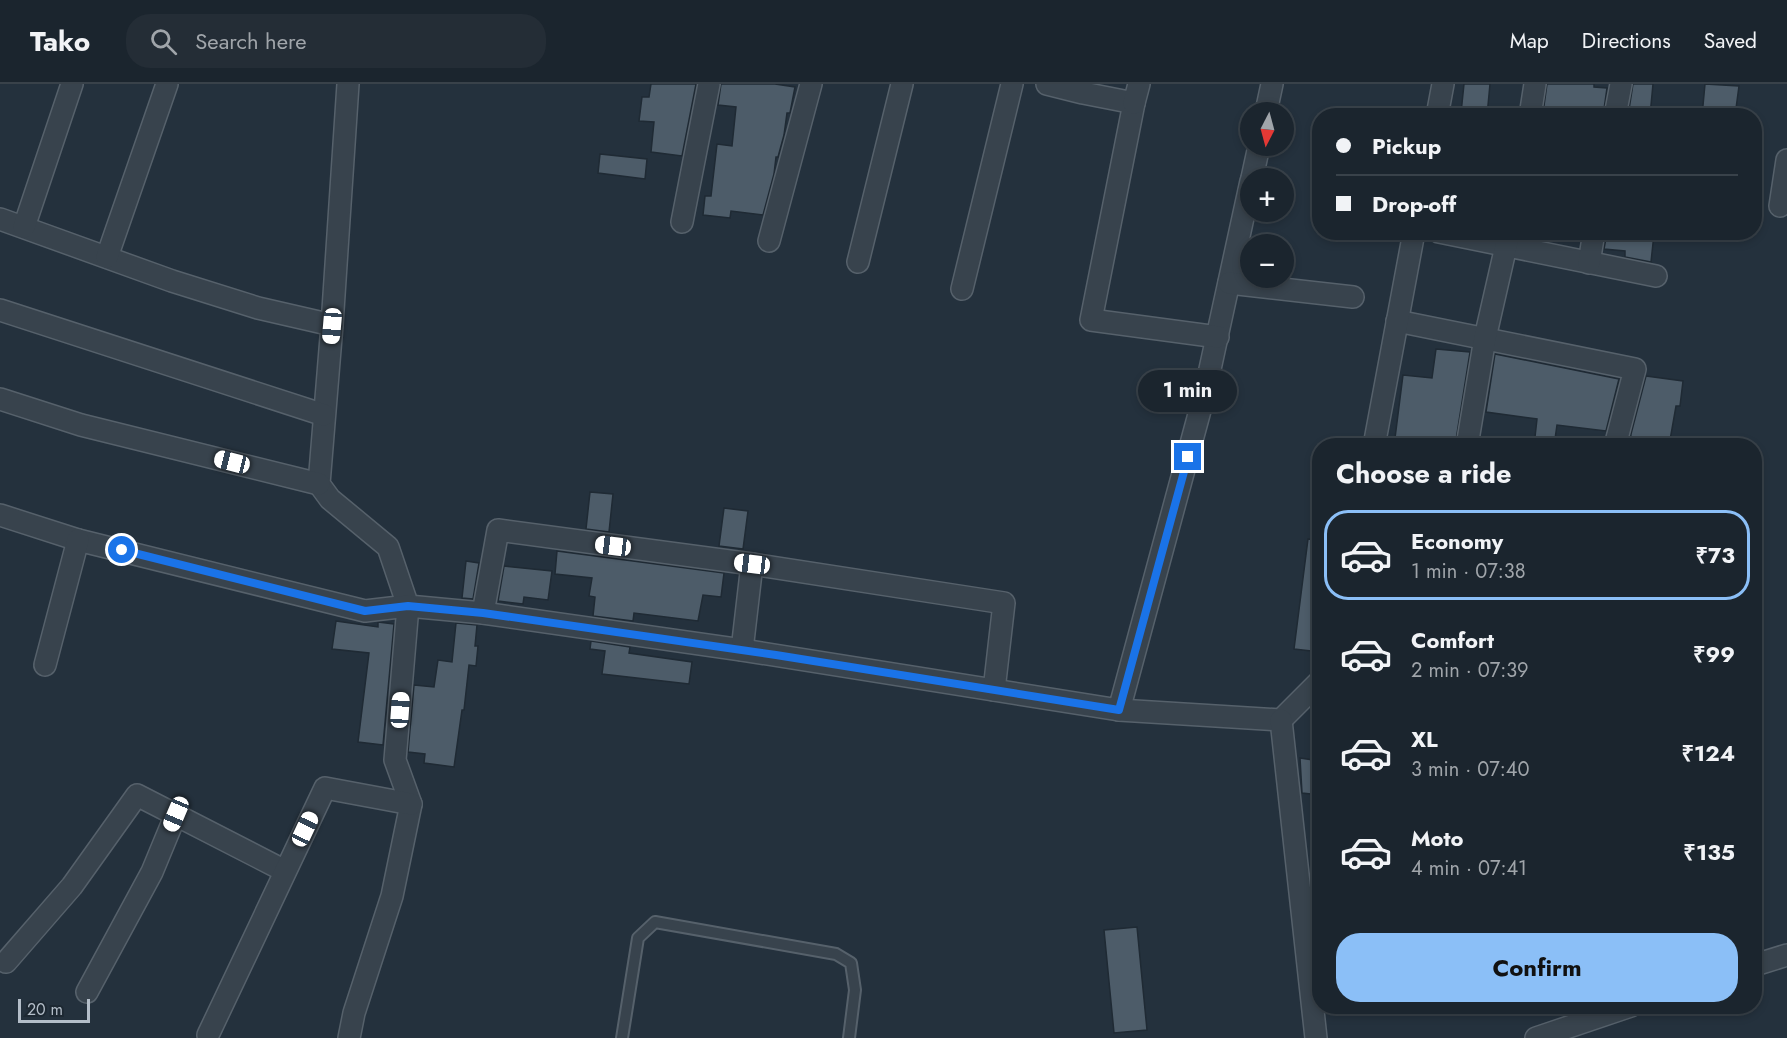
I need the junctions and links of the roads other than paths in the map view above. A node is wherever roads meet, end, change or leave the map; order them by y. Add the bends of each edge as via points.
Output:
1 (72, 84) edge
2 (167, 84) edge
3 (348, 84) edge
4 (709, 84) edge
5 (811, 84) edge
6 (902, 84) edge
7 (1012, 84) edge
8 (1047, 84) edge
9 (1272, 84) edge
10 (1443, 84) edge
11 (1535, 84) edge
12 (1621, 84) edge
13 (1136, 93) edge
14 (1268, 102) edge
15 (1438, 108) edge
16 (1531, 108) edge
17 (1616, 108) edge
18 (1787, 160) edge
19 (1780, 206) dead end
20 (0, 219) edge
21 (682, 222) dead end
22 (1242, 222) edge
23 (24, 227) junction
24 (1412, 240) edge
25 (1508, 240) edge
26 (1511, 240) edge
27 (1592, 240) edge
28 (768, 241) dead end
29 (107, 257) junction
30 (858, 262) dead end
31 (1588, 263) junction
32 (1656, 276) dead end
33 (1229, 283) junction
34 (962, 289) dead end
35 (1353, 297) dead end
36 (0, 310) edge
37 (1397, 321) junction
38 (332, 326) junction
39 (1218, 337) junction
40 (1485, 338) junction
41 (0, 399) edge
42 (324, 416) junction
43 (1375, 438) edge
44 (1468, 438) edge
45 (1617, 438) edge
46 (319, 484) junction
47 (0, 515) edge
48 (78, 540) junction
49 (752, 564) junction
50 (408, 606) junction
51 (483, 613) junction
52 (742, 650) junction
53 (45, 665) dead end
54 (1312, 689) edge
55 (994, 690) junction
56 (1119, 710) junction
57 (1281, 720) junction
58 (411, 804) junction
59 (176, 814) junction
60 (285, 871) junction
61 (1787, 955) edge
62 (6, 962) dead end
63 (1762, 963) edge
64 (87, 992) dead end
65 (1312, 1002) edge
66 (1313, 1014) edge
67 (1604, 1014) edge
68 (1574, 1023) edge
69 (208, 1035) dead end
70 (349, 1038) edge
71 (622, 1038) edge
72 (849, 1038) edge
73 (1316, 1038) edge
74 (1536, 1038) edge

1 - 23 street
2 - 29 street
3 - 38 street
4 - 21 street
5 - 28 street
6 - 30 street
7 - 34 street
8 - 13 street
9 - 14 street
10 - 15 street
11 - 16 street
12 - 17 street
13 - 39 street via 1091,320
18 - 19 street
20 - 23 street
22 - 33 street
23 - 29 street
24 - 37 street
25 - 40 street
26 - 31 street
27 - 31 street
29 - 38 street via 258,308
31 - 32 street
33 - 35 street
33 - 39 street
36 - 42 street
37 - 40 street
37 - 43 street
38 - 42 street
39 - 56 street
40 - 44 street
40 - 45 street via 1635,369
41 - 46 street via 81,425
42 - 46 street
46 - 50 street via 330,499 388,548
47 - 48 street
48 - 50 street via 365,611
48 - 53 street
49 - 51 street via 498,530
49 - 52 street
49 - 55 street via 1004,603
50 - 51 street
50 - 58 street via 394,760
51 - 52 street
52 - 55 street
54 - 57 street
55 - 56 street
56 - 57 street
57 - 65 street
58 - 60 street via 324,788
58 - 70 street via 392,896
59 - 60 street
59 - 62 street via 137,795 72,886
59 - 64 street via 152,872
60 - 69 street
61 - 63 street
66 - 73 street
67 - 68 street
68 - 74 street
71 - 72 lane via 638,938 655,922 836,954 851,963 855,990

